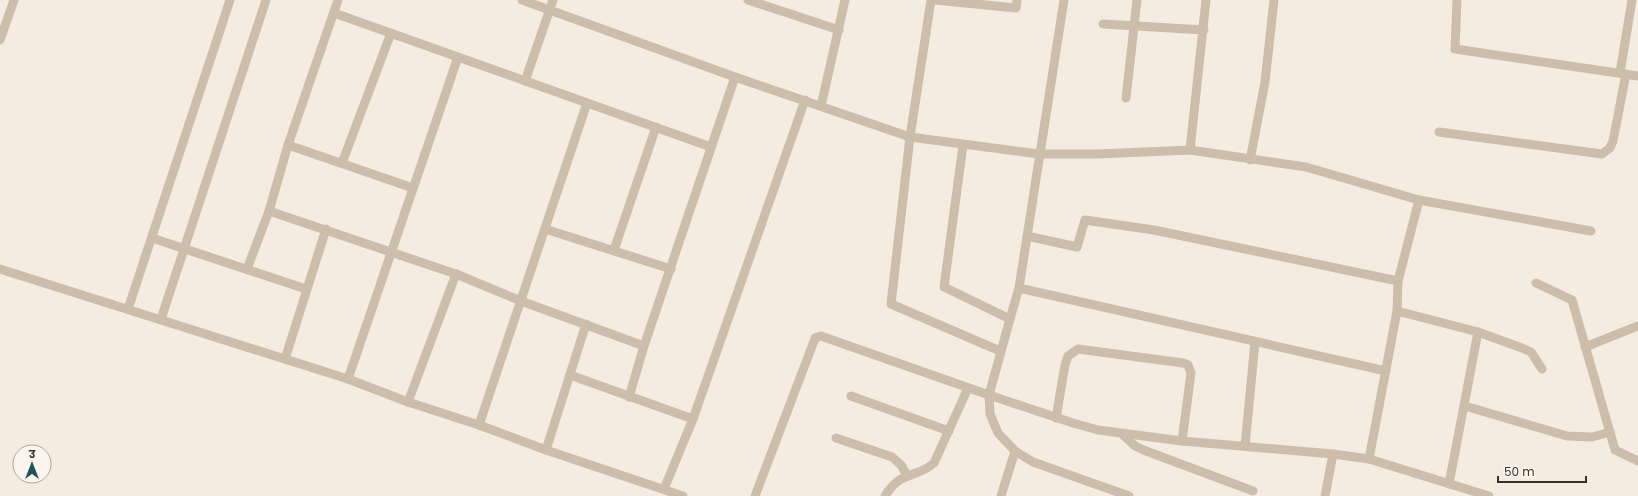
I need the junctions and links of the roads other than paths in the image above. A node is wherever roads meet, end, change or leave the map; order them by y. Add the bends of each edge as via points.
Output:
1 (14, 0) edge
2 (230, 0) edge
3 (266, 0) edge
4 (338, 0) edge
5 (522, 0) edge
6 (553, 0) edge
7 (748, 0) edge
8 (845, 0) edge
9 (931, 0) edge
10 (935, 0) edge
11 (1017, 0) edge
12 (1064, 0) edge
13 (1137, 0) edge
14 (1206, 0) edge
15 (1274, 0) edge
16 (1457, 0) edge
17 (1632, 0) edge
18 (770, 4) edge
19 (549, 10) junction
20 (334, 13) junction
21 (1103, 24) dead end
22 (1134, 25) junction
23 (839, 30) junction
24 (1204, 30) junction
25 (391, 33) junction
26 (0, 40) edge
27 (458, 57) junction
28 (1623, 74) junction
29 (1638, 76) edge
30 (735, 77) junction
31 (525, 80) junction
32 (1126, 98) dead end
33 (805, 100) junction
34 (587, 103) junction
35 (821, 106) junction
36 (656, 127) junction
37 (1439, 132) dead end
38 (910, 136) junction
39 (963, 144) junction
40 (288, 145) junction
41 (711, 147) junction
42 (1190, 150) junction
43 (1039, 154) junction
44 (1250, 160) junction
45 (342, 163) junction
46 (412, 188) junction
47 (1419, 200) junction
48 (269, 211) junction
49 (326, 229) junction
50 (545, 229) junction
51 (1591, 231) dead end
52 (1027, 236) junction
53 (152, 238) junction
54 (183, 250) junction
55 (614, 250) junction
56 (391, 253) junction
57 (0, 269) edge
58 (247, 269) junction
59 (671, 269) junction
60 (456, 274) junction
61 (1398, 281) junction
62 (1536, 283) dead end
63 (1019, 288) junction
64 (306, 289) junction
65 (521, 301) junction
66 (128, 309) junction
67 (1397, 311) junction
68 (161, 319) junction
69 (1010, 319) junction
70 (586, 324) junction
71 (1638, 326) edge
72 (1478, 332) junction
73 (1255, 342) junction
74 (644, 346) junction
75 (1585, 347) junction
76 (1000, 351) junction
77 (285, 359) junction
78 (1542, 369) dead end
79 (1386, 371) junction
80 (570, 375) junction
81 (348, 379) junction
82 (968, 388) junction
83 (989, 395) junction
84 (851, 396) dead end
85 (629, 397) junction
86 (408, 402) junction
87 (1465, 406) junction
88 (1056, 418) junction
89 (693, 419) junction
90 (479, 425) junction
91 (949, 431) junction
92 (1610, 432) junction
93 (1122, 434) junction
94 (836, 438) dead end
95 (1182, 441) junction
96 (1245, 446) junction
97 (546, 450) junction
98 (1015, 451) junction
99 (1333, 454) junction
100 (1368, 459) junction
101 (1638, 461) edge
102 (908, 475) junction
103 (1449, 484) junction
104 (664, 489) junction
105 (1253, 491) dead end
106 (1467, 493) edge
107 (682, 496) edge
108 (756, 496) edge
109 (885, 496) edge
110 (1001, 496) edge
111 (1130, 496) edge
112 (1325, 496) edge
113 (1489, 496) edge

1 - 26 street
2 - 53 street
3 - 54 street
4 - 20 street
5 - 19 street
6 - 19 street
7 - 18 street
8 - 23 street
9 - 38 street
10 - 11 street via 1016,8
12 - 43 street
13 - 22 street
14 - 24 street
15 - 44 street via 1265,82
16 - 28 street via 1455,49
17 - 28 street
18 - 23 street
19 - 30 street
19 - 31 street
20 - 25 street
20 - 40 street
21 - 22 street
22 - 24 street
22 - 32 street
23 - 35 street
24 - 42 street
25 - 27 street
25 - 45 street
27 - 31 street
27 - 46 street
28 - 29 street
28 - 37 street via 1613,141 1610,148 1602,154
30 - 33 street
30 - 41 street
31 - 34 street
33 - 35 street
33 - 89 street
34 - 36 street
34 - 50 street
35 - 38 street
36 - 41 street
36 - 55 street
38 - 39 street
38 - 76 street via 891,304
39 - 43 street
39 - 69 street via 944,288
40 - 45 street
40 - 48 street
41 - 59 street
42 - 43 street
42 - 44 street
43 - 52 street
44 - 47 street via 1306,168
45 - 46 street
46 - 56 street
47 - 51 street
47 - 61 street
48 - 49 street
48 - 58 street
49 - 56 street
49 - 64 street
50 - 55 street
50 - 65 street
52 - 61 street via 1077,247 1085,220 1154,230
52 - 63 street
53 - 54 street
53 - 66 street
54 - 58 street
54 - 68 street
55 - 59 street
56 - 60 street
56 - 81 street
57 - 66 street
58 - 64 street
59 - 74 street
60 - 65 street
60 - 86 street
61 - 67 street
62 - 75 street via 1572,300
63 - 69 street
63 - 73 street
64 - 77 street
65 - 70 street
65 - 90 street
66 - 68 street
67 - 72 street
67 - 79 street
68 - 77 street
69 - 76 street
70 - 74 street
70 - 80 street
71 - 75 street
72 - 78 street via 1531,352
72 - 87 street
73 - 79 street
73 - 96 street
74 - 85 street
75 - 92 street
76 - 83 street
77 - 81 street
79 - 100 street
80 - 85 street
80 - 97 street
81 - 86 street
82 - 83 street
82 - 91 street
82 - 108 street via 825,337 815,338
83 - 88 street
83 - 98 street via 993,424
84 - 91 street
85 - 89 street
86 - 90 street
87 - 92 street via 1567,436 1592,437
87 - 103 street
88 - 93 street
88 - 95 street via 1065,365 1068,356 1078,349 1183,363 1188,365 1190,373
89 - 104 street
90 - 97 street
91 - 102 street via 934,463
92 - 101 street via 1615,450
93 - 95 street
93 - 105 street via 1135,446 1146,451
94 - 102 street via 892,457 902,465
95 - 96 street
96 - 99 street
97 - 104 street
98 - 110 street
98 - 111 street via 1033,462
99 - 100 street
99 - 112 street
100 - 103 street
102 - 109 street via 896,481
103 - 106 street
104 - 107 street
106 - 113 street

